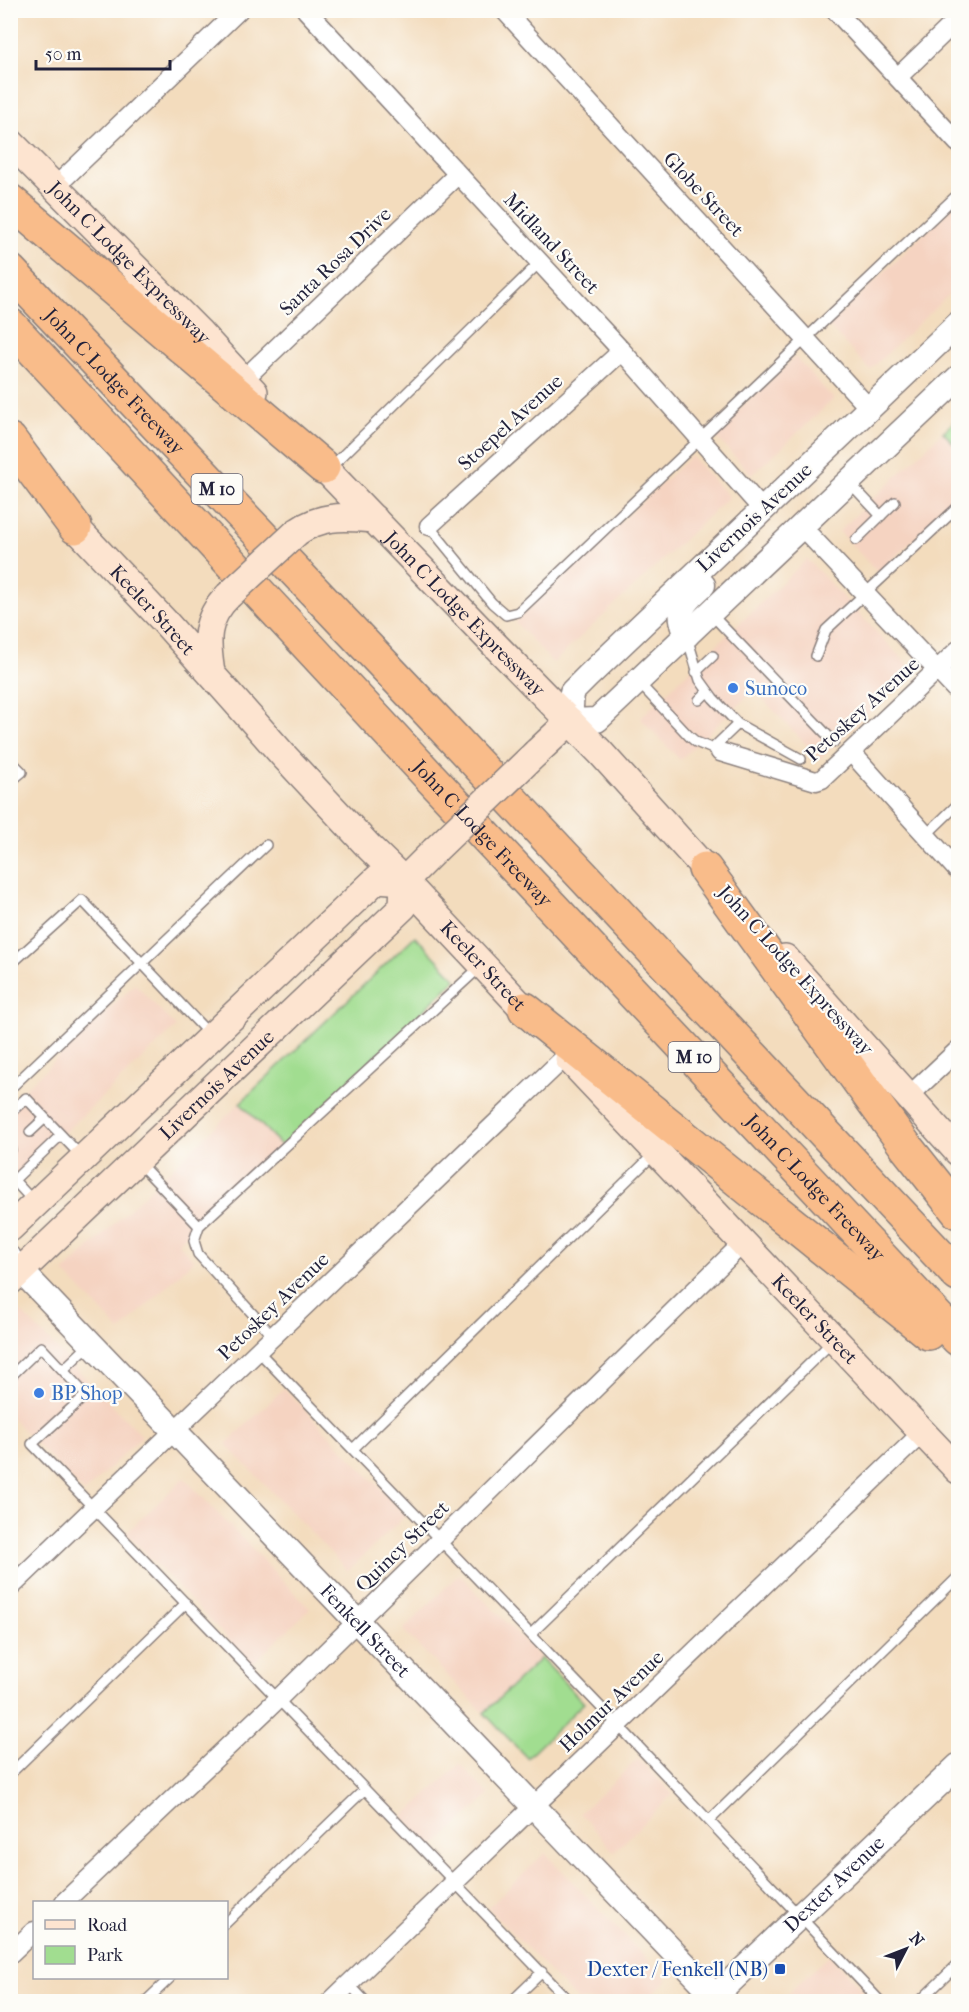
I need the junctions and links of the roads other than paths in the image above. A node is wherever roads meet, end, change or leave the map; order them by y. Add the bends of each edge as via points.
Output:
1 (239, 10) edge
2 (306, 10) edge
3 (504, 10) edge
4 (835, 10) edge
5 (958, 19) edge
6 (898, 77) junction
7 (10, 142) edge
8 (958, 143) edge
9 (458, 174) junction
10 (56, 187) junction
11 (958, 194) edge
12 (10, 201) edge
13 (539, 263) junction
14 (10, 271) edge
15 (958, 324) edge
16 (10, 325) edge
17 (806, 338) junction
18 (622, 351) junction
19 (958, 378) edge
20 (243, 380) junction
21 (870, 409) junction
22 (700, 439) junction
23 (10, 440) edge
24 (820, 455) junction
25 (10, 459) edge
26 (325, 469) junction
27 (848, 481) junction
28 (895, 502) dead end
29 (958, 507) edge
30 (762, 509) junction
31 (881, 516) junction
32 (374, 519) junction
33 (429, 526) joint
34 (801, 526) junction
35 (75, 527) junction
36 (856, 540) dead end
37 (866, 593) junction
38 (710, 612) junction
39 (687, 635) junction
40 (958, 650) edge
41 (713, 656) dead end
42 (816, 656) dead end
43 (938, 670) junction
44 (211, 673) junction
45 (696, 677) junction
46 (638, 681) junction
47 (708, 691) junction
48 (958, 692) edge
49 (699, 700) dead end
50 (672, 702) dead end
51 (720, 706) junction
52 (663, 709) junction
53 (684, 714) dead end
54 (712, 714) dead end
55 (570, 721) junction
56 (676, 722) junction
57 (738, 724) junction
58 (697, 729) dead end
59 (689, 736) junction
60 (834, 742) dead end
61 (782, 748) junction
62 (716, 751) junction
63 (851, 752) junction
64 (801, 759) dead end
65 (10, 760) edge
66 (777, 770) junction
67 (10, 782) edge
68 (958, 804) edge
69 (926, 835) junction
70 (266, 845) dead end
71 (705, 869) junction
72 (958, 871) edge
73 (404, 881) junction
74 (143, 964) junction
75 (10, 965) edge
76 (483, 965) junction
77 (251, 999) junction
78 (525, 1009) junction
79 (212, 1037) junction
80 (958, 1050) edge
81 (566, 1056) junction
82 (10, 1081) edge
83 (909, 1096) junction
84 (10, 1113) edge
85 (45, 1118) junction
86 (30, 1132) dead end
87 (61, 1134) junction
88 (656, 1152) junction
89 (958, 1152) edge
90 (83, 1159) junction
91 (137, 1161) junction
92 (12, 1178) edge
93 (36, 1204) junction
94 (958, 1212) edge
95 (72, 1223) junction
96 (199, 1226) junction
97 (10, 1228) edge
98 (742, 1243) junction
99 (14, 1270) edge
100 (958, 1275) edge
101 (273, 1336) junction
102 (834, 1339) junction
103 (958, 1339) edge
104 (90, 1344) junction
105 (258, 1351) junction
106 (958, 1361) edge
107 (63, 1370) junction
108 (10, 1377) edge
109 (174, 1431) junction
110 (923, 1432) junction
111 (353, 1449) junction
112 (958, 1470) edge
113 (94, 1508) junction
114 (440, 1540) junction
115 (958, 1577) edge
116 (10, 1588) edge
117 (186, 1603) junction
118 (356, 1622) junction
119 (531, 1634) junction
120 (278, 1699) junction
121 (618, 1725) junction
122 (958, 1766) edge
123 (10, 1774) edge
124 (365, 1789) junction
125 (533, 1806) junction
126 (709, 1821) junction
127 (454, 1882) junction
128 (65, 1901) edge
129 (800, 1918) junction
130 (228, 1921) edge
131 (33, 1932) edge
132 (10, 1954) edge
133 (958, 1964) edge
134 (542, 1972) junction
135 (168, 1979) edge
136 (348, 1983) junction
137 (715, 2000) edge
138 (145, 2001) edge
139 (330, 2001) edge
140 (366, 2001) edge
141 (511, 2001) edge
142 (570, 2001) edge
143 (881, 2001) edge
144 (919, 2001) edge

1 - 10 street
2 - 9 street, Midland Street
3 - 17 street, Globe Street
4 - 6 street
5 - 6 street
6 - 8 street
7 - 10 main road, John C Lodge Expressway
9 - 13 street, Midland Street
9 - 20 street, Santa Rosa Drive
10 - 20 main road, John C Lodge Expressway
11 - 17 lane
12 - 26 highway
13 - 18 street, Midland Street
13 - 26 lane
14 - 100 highway, John C Lodge Freeway / M 10
15 - 21 street, Livernois Avenue
16 - 103 highway, John C Lodge Freeway / M 10
17 - 21 street, Globe Street
17 - 22 lane
18 - 22 street, Midland Street
18 - 33 street, Stoepel Avenue
19 - 27 street, Livernois Avenue
20 - 26 main road, John C Lodge Expressway
21 - 24 street, Livernois Avenue
22 - 30 street, Midland Street
22 - 33 lane via 518,612 506,615 492,603
23 - 35 highway
24 - 30 street, Livernois Avenue
24 - 39 street via 780,512 683,605 681,621
25 - 35 main road, Keeler Street
26 - 32 main road, John C Lodge Expressway
27 - 31 lane
27 - 34 street, Livernois Avenue
28 - 31 lane
29 - 37 lane
30 - 55 street, Livernois Avenue via 572,692
31 - 36 lane
32 - 44 main road, bridge via 323,518 310,523 216,607 208,643
32 - 55 main road, John C Lodge Expressway
34 - 37 street
34 - 38 street, Livernois Avenue
35 - 44 main road, Keeler Street
37 - 42 lane via 826,630
37 - 43 street
38 - 39 street, Livernois Avenue
38 - 60 lane
39 - 45 lane
39 - 46 street, Livernois Avenue
40 - 43 street, Petoskey Avenue
41 - 45 lane
43 - 48 street
43 - 63 street, Petoskey Avenue
44 - 73 main road, Keeler Street
45 - 47 lane
46 - 52 lane
46 - 55 street, Livernois Avenue via 597,720
47 - 49 lane
47 - 51 lane
50 - 52 lane
51 - 54 lane
51 - 57 lane
52 - 56 lane
53 - 56 lane
55 - 71 main road, John C Lodge Expressway
55 - 73 main road, bridge
56 - 59 lane
57 - 61 lane
57 - 62 lane
58 - 59 lane
59 - 62 lane
61 - 64 lane
61 - 66 lane
62 - 66 street, Petoskey Avenue
63 - 66 street, Petoskey Avenue via 816,781
63 - 69 street
65 - 67 lane via 22,772
68 - 69 lane
69 - 72 street
70 - 74 lane
71 - 83 main road, John C Lodge Expressway
71 - 94 highway via 907,1148
73 - 76 main road, Keeler Street
73 - 77 main road, Livernois Avenue via 377,879
73 - 91 main road, Livernois Avenue via 403,907
74 - 75 lane via 82,900
74 - 79 lane
74 - 82 lane via 14,1085
76 - 78 main road, Keeler Street
76 - 96 lane
77 - 79 main road, Livernois Avenue
77 - 95 main road via 263,1015 259,1026 110,1167
78 - 81 main road, Keeler Street
78 - 106 highway via 917,1323
79 - 90 main road, Livernois Avenue
80 - 83 street
81 - 88 main road, Keeler Street
81 - 101 street, Petoskey Avenue
83 - 89 main road, John C Lodge Expressway
84 - 85 lane via 26,1098
85 - 86 lane
85 - 87 lane
87 - 90 lane
87 - 92 lane
88 - 98 main road, Keeler Street
88 - 111 lane
90 - 93 main road, Livernois Avenue
91 - 95 main road, Livernois Avenue
91 - 96 lane
92 - 93 lane
93 - 97 main road, Livernois Avenue
95 - 99 main road, Livernois Avenue
96 - 101 lane via 194,1241 198,1254
98 - 102 main road, Keeler Street
98 - 114 street, Quincy Street
99 - 104 street, Fenkell Street
101 - 105 street, Petoskey Avenue
102 - 110 main road, Keeler Street
102 - 119 lane
104 - 107 lane
104 - 109 street, Fenkell Street
105 - 109 street, Petoskey Avenue
105 - 111 lane
107 - 108 lane via 41,1347 25,1356
107 - 113 lane via 86,1395 32,1444
109 - 113 street, Petoskey Avenue
109 - 118 street, Fenkell Street
110 - 112 main road, Keeler Street
110 - 121 street, Holmur Avenue
111 - 114 lane
113 - 116 street, Petoskey Avenue
113 - 117 lane
114 - 118 street, Quincy Street
114 - 119 lane
115 - 126 lane
117 - 120 lane
117 - 123 lane
118 - 120 street, Quincy Street
118 - 125 street, Fenkell Street
119 - 121 lane
120 - 124 lane
120 - 128 street, Quincy Street
121 - 125 street, Holmur Avenue
121 - 126 lane
122 - 129 street, Dexter Avenue
124 - 127 lane
124 - 130 lane
125 - 127 street, Holmur Avenue
125 - 137 street, Fenkell Street
126 - 129 lane
127 - 134 lane
127 - 136 street, Holmur Avenue
129 - 137 street, Dexter Avenue
129 - 143 lane
131 - 132 street
133 - 144 lane
134 - 141 lane
134 - 142 lane
135 - 138 lane
136 - 139 street, Holmur Avenue
136 - 140 lane

